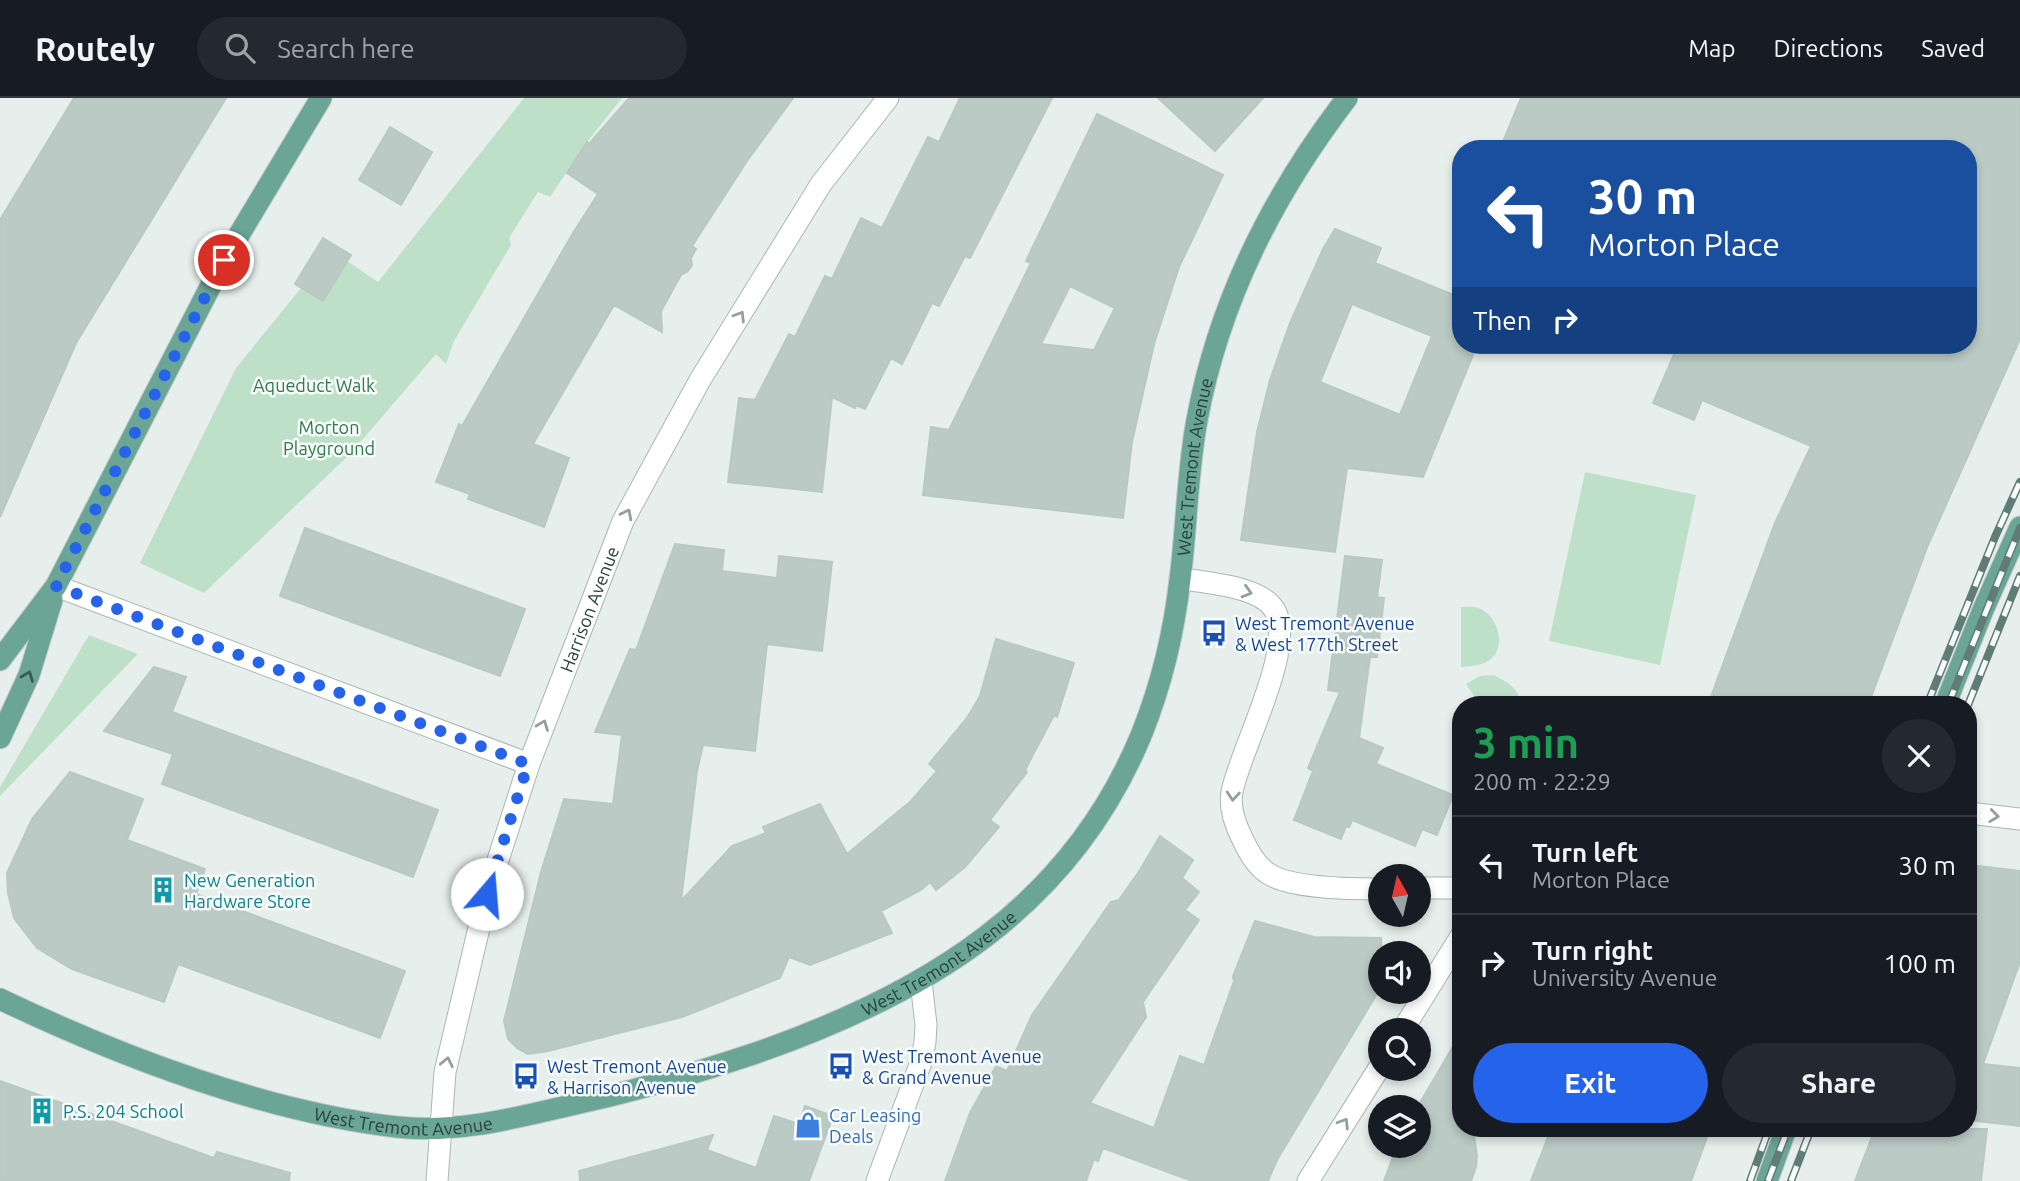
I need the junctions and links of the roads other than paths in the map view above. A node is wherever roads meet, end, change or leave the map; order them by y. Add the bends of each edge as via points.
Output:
1 (321, 98) edge
2 (888, 98) edge
3 (1347, 98) edge
4 (2020, 527) edge
5 (1180, 578) junction
6 (56, 586) junction
7 (0, 660) edge
8 (1949, 696) edge
9 (0, 738) edge
10 (528, 764) junction
11 (1977, 814) edge
12 (2020, 819) edge
13 (1368, 888) edge
14 (1432, 888) edge
15 (1452, 888) edge
16 (1452, 950) edge
17 (921, 981) junction
18 (0, 999) edge
19 (1410, 1018) edge
20 (1371, 1081) edge
21 (440, 1129) junction
22 (1783, 1137) edge
23 (437, 1181) edge
24 (877, 1181) edge
25 (1308, 1181) edge
26 (1767, 1181) edge

1 - 6 main road via 224,260
10 -> 2 street, Harrison Avenue via 623,521 700,380 821,184
3 - 5 main road, West Tremont Avenue via 1318,136 1261,230 1221,327 1197,419
4 - 8 main road
5 -> 13 street via 1252,592 1276,611 1277,657 1231,794 1234,821 1247,848 1266,873 1293,883
5 - 17 main road, West Tremont Avenue via 1156,697 1100,815 1023,906 976,945
6 - 7 main road
9 -> 6 main road via 29,675
6 - 10 street
21 -> 10 street, Harrison Avenue via 445,1072 461,1000 487,894
11 -> 12 street
14 - 15 street
16 - 19 street
17 - 21 main road, West Tremont Avenue via 830,1025 682,1077 503,1121
17 - 24 street via 925,1042 921,1062
18 - 21 main road, West Tremont Avenue via 92,1040 217,1085 351,1119
25 -> 20 street
21 - 23 street, Harrison Avenue
22 - 26 main road

